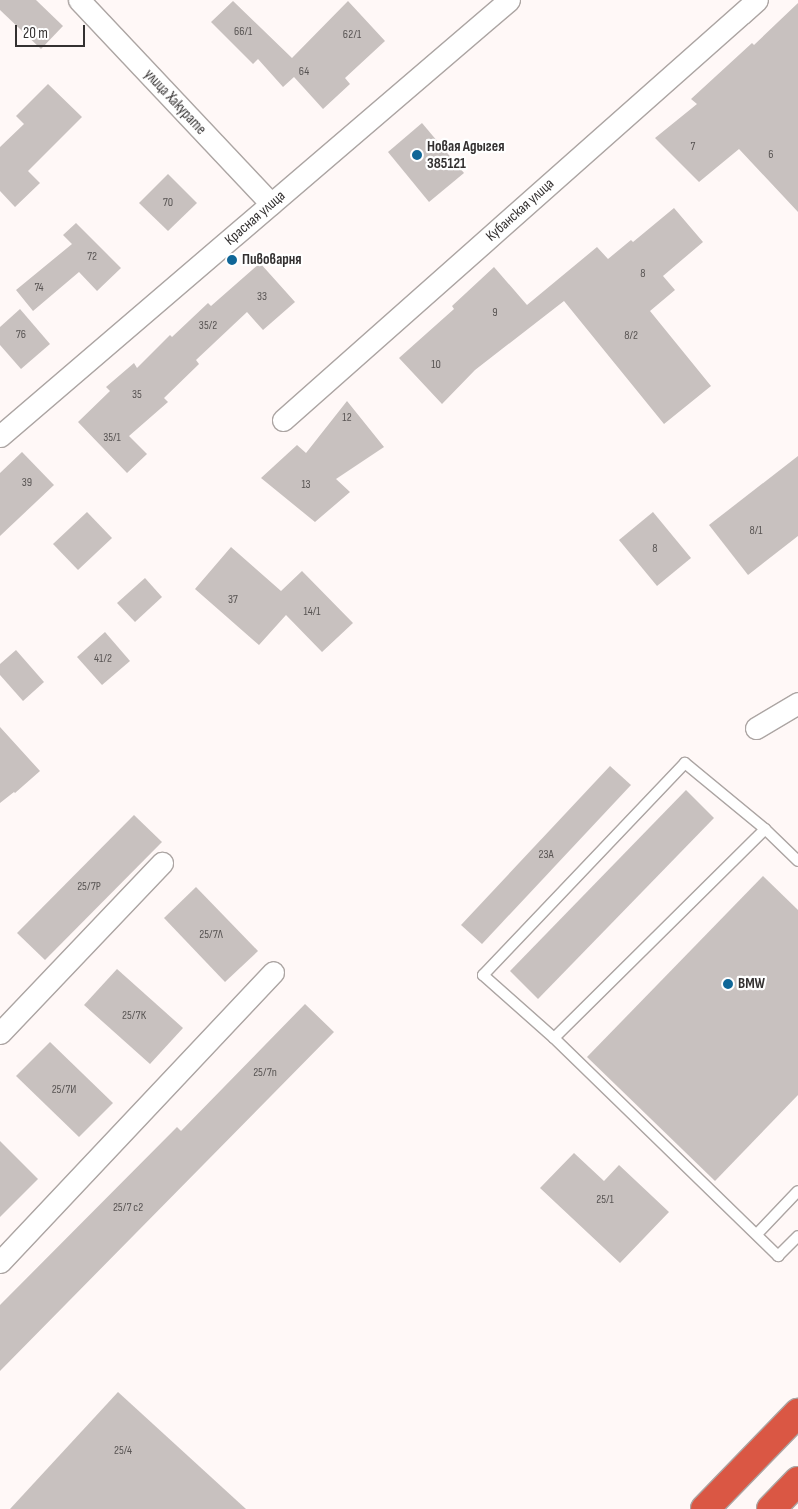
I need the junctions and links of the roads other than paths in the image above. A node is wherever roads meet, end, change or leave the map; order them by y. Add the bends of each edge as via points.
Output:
1 (79, 0) edge
2 (509, 0) edge
3 (757, 0) edge
4 (271, 204) junction
5 (282, 420) dead end
6 (0, 436) edge
7 (798, 703) edge
8 (756, 728) dead end
9 (766, 829) junction
10 (798, 861) edge
11 (162, 862) dead end
12 (273, 972) dead end
13 (0, 1033) edge
14 (554, 1038) junction
15 (798, 1191) edge
16 (756, 1234) junction
17 (798, 1236) edge
18 (0, 1262) edge
19 (798, 1413) edge
20 (798, 1481) edge
21 (704, 1509) edge
22 (771, 1509) edge

1 - 4 street, улица Хакурате
2 - 4 street, Красная улица
3 - 5 street, Кубанская улица
4 - 6 street, Красная улица
7 - 8 street
9 - 10 lane
9 - 14 lane
9 - 14 lane via 685,762 483,975
11 - 13 street
12 - 18 street
14 - 16 lane
15 - 16 lane
16 - 17 lane via 778,1256
19 - 21 highway
20 - 22 highway

